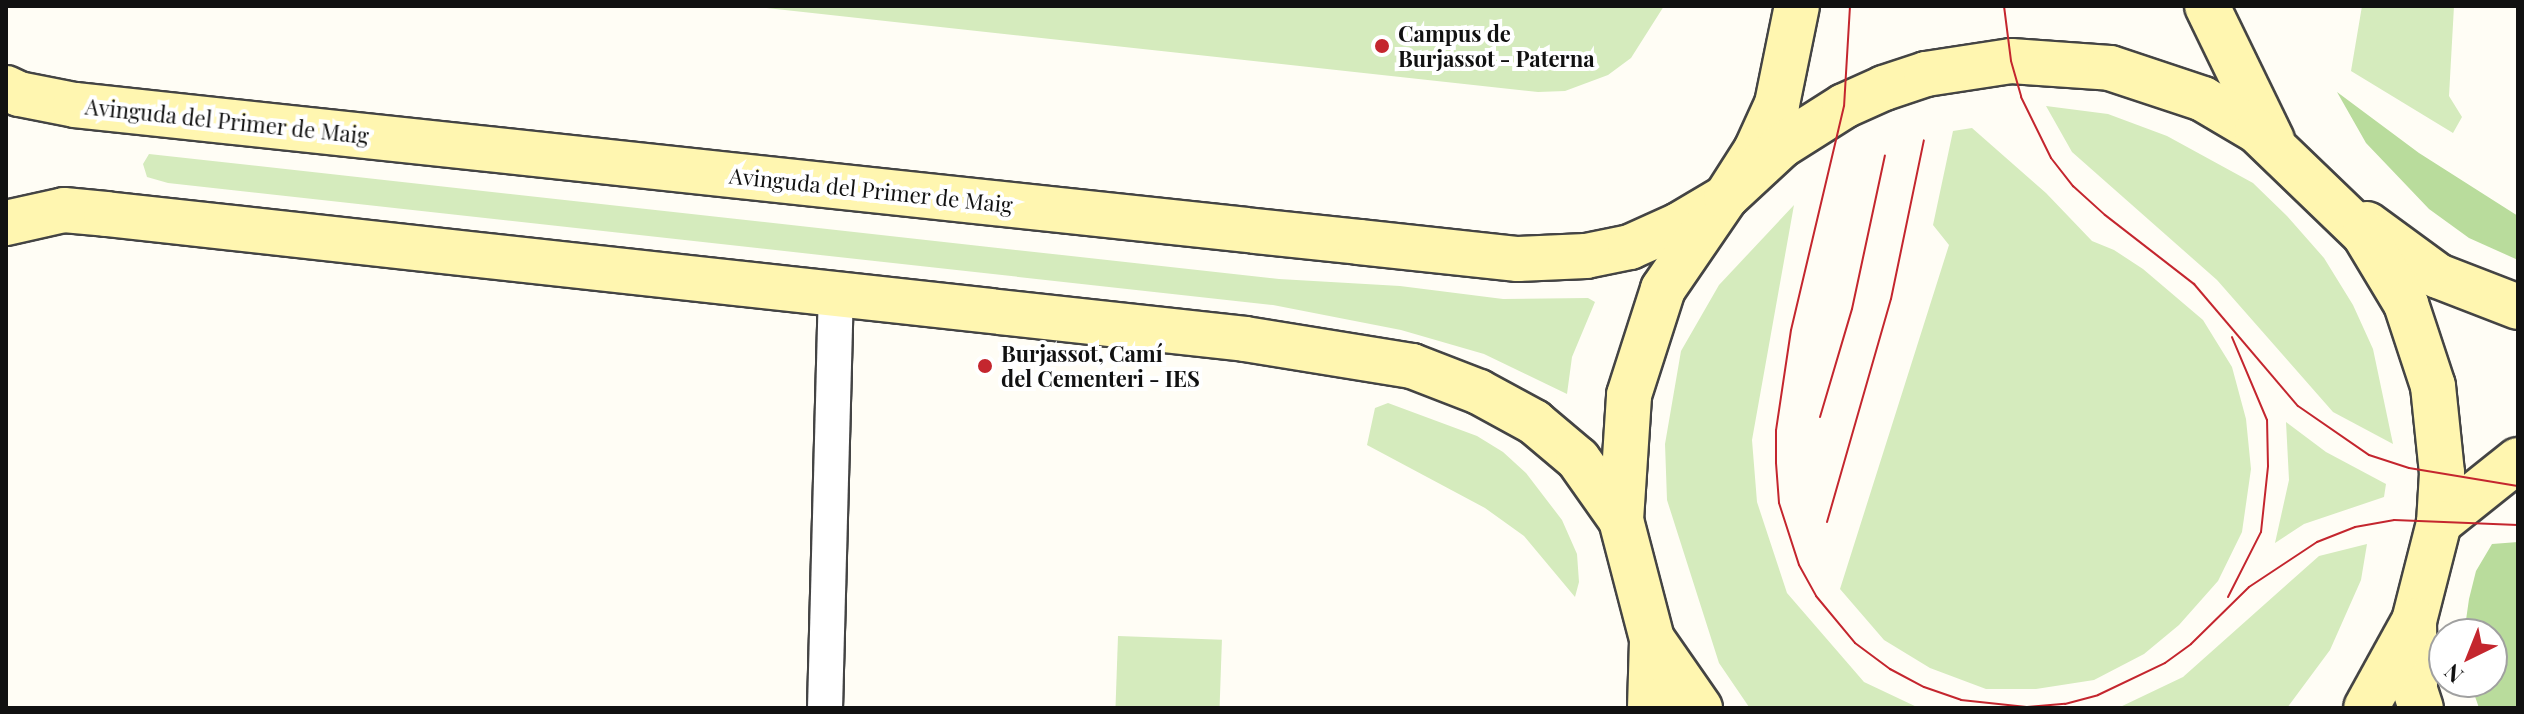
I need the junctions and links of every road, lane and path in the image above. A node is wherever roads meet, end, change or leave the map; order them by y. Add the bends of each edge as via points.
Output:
1 (1797, 6) edge
2 (2207, 6) edge
3 (6, 88) edge
4 (2277, 149) junction
5 (2319, 190) junction
6 (1726, 197) junction
7 (6, 223) edge
8 (836, 295) junction
9 (2518, 307) edge
10 (2518, 460) edge
11 (1621, 520) junction
12 (2439, 523) junction
13 (2414, 621) junction
14 (1652, 639) junction
15 (825, 708) edge
16 (1650, 708) edge
17 (1700, 708) edge
18 (2366, 708) edge
19 (2421, 708) edge

1 - 6 main road via 1777,104
2 - 4 main road
3 - 6 main road, Avinguda del Primer de Maig via 117,109 1518,259 1586,256 1630,247
4 - 5 main road
4 - 6 main road via 2203,99 2110,68 2011,61 1926,74 1844,106 1781,146
5 - 9 main road via 2438,276
5 - 12 main road via 2364,234 2406,304 2433,386 2442,473
6 - 11 main road via 1663,289 1629,395
7 - 8 main road via 64,210
8 - 11 main road via 1245,339 1412,366 1479,392 1534,422 1578,459
8 - 15 lane
10 - 12 main road
11 - 14 main road
12 - 13 main road
13 - 18 main road
13 - 19 main road via 2415,690
14 - 16 main road
14 - 17 main road

